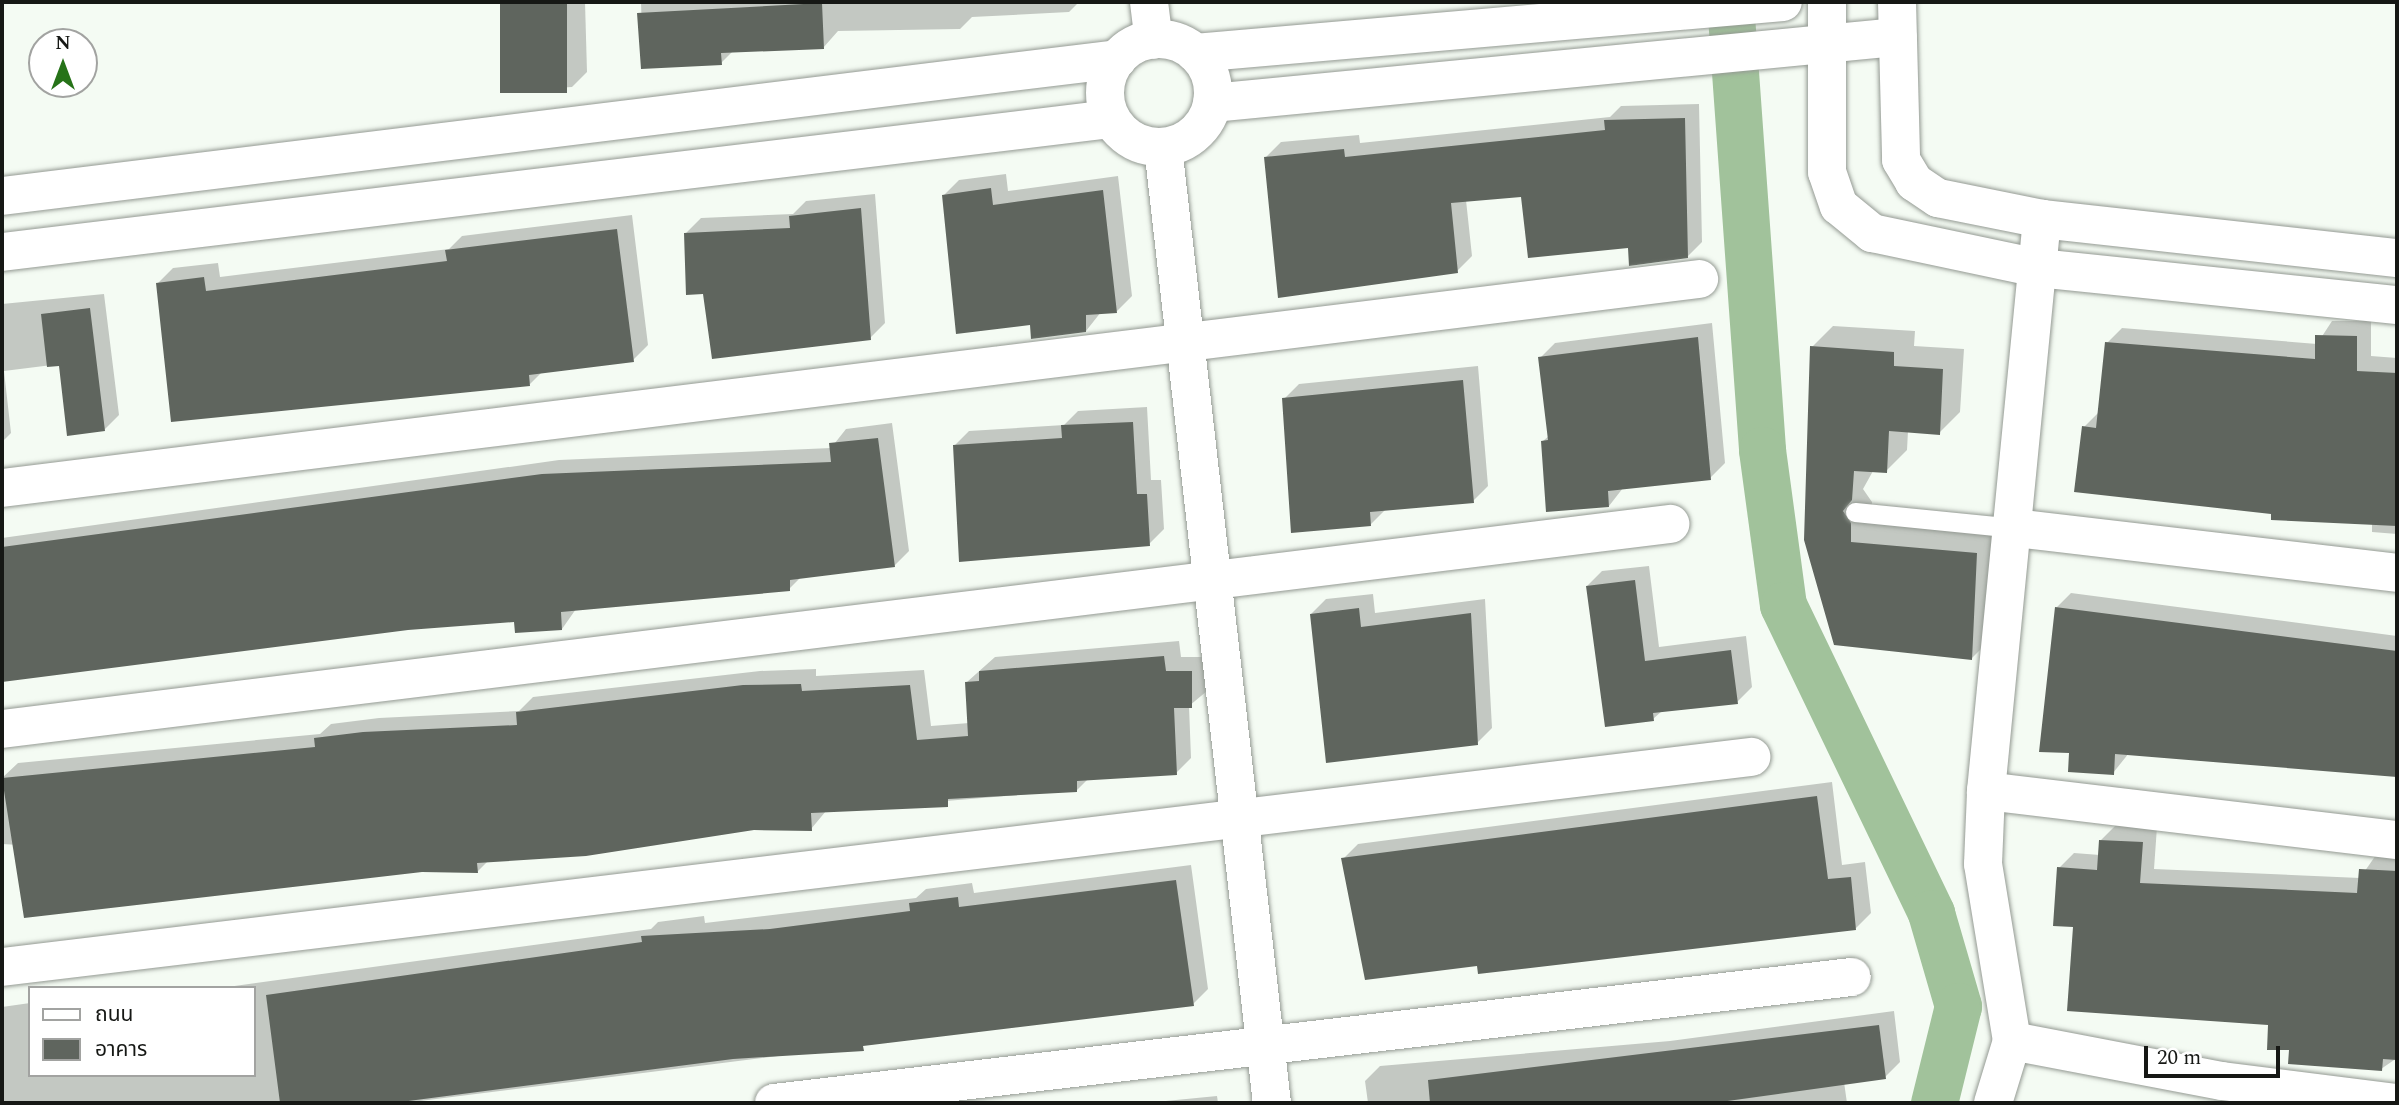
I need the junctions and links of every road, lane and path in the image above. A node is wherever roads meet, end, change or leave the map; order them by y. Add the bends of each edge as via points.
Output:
1 (1149, 2) edge
2 (1770, 2) edge
3 (1828, 2) edge
4 (1897, 19) edge
5 (1154, 40) junction
6 (1827, 41) junction
7 (1195, 52) junction
8 (1118, 59) junction
9 (1212, 103) junction
10 (1111, 119) junction
11 (1163, 147) junction
12 (353, 153) junction
13 (2, 196) edge
14 (367, 208) junction
15 (2042, 219) junction
16 (2, 252) edge
17 (2397, 258) edge
18 (2038, 268) junction
19 (1699, 279) dead end
20 (2397, 305) edge
21 (1186, 344) junction
22 (2, 488) edge
23 (1855, 512) dead end
24 (1670, 524) dead end
25 (2015, 528) junction
26 (2397, 573) edge
27 (1212, 580) junction
28 (2, 729) edge
29 (1751, 757) dead end
30 (1986, 792) junction
31 (1240, 818) junction
32 (2397, 840) edge
33 (2, 967) edge
34 (1852, 977) dead end
35 (2012, 1041) junction
36 (1265, 1046) junction
37 (2220, 1092) edge
38 (2397, 1102) edge
39 (774, 1103) edge
40 (1272, 1103) edge
41 (1993, 1103) edge

1 - 5 street
2 - 7 street
3 - 6 street
4 - 6 street
4 - 15 street via 1901,160 1914,182 1938,198
5 - 7 street
5 - 8 street
6 - 9 street
6 - 18 street via 1827,172 1839,206 1872,233 1911,245
7 - 9 street via 1210,76
8 - 10 street via 1105,88
8 - 12 street
9 - 11 street via 1195,133
10 - 11 street via 1134,141
10 - 14 street
11 - 21 street
12 - 13 street
12 - 14 street
14 - 16 street
15 - 17 street
15 - 18 street
18 - 20 street
18 - 25 street
19 - 21 street
21 - 22 street
21 - 27 street
23 - 25 lane
24 - 27 street
25 - 26 street
25 - 30 street
27 - 28 street
27 - 31 street
29 - 31 street
30 - 32 street
30 - 35 street via 1983,864
31 - 33 street
31 - 36 street
34 - 36 street
35 - 37 street
35 - 41 street
36 - 39 street
36 - 40 street
37 - 38 street

